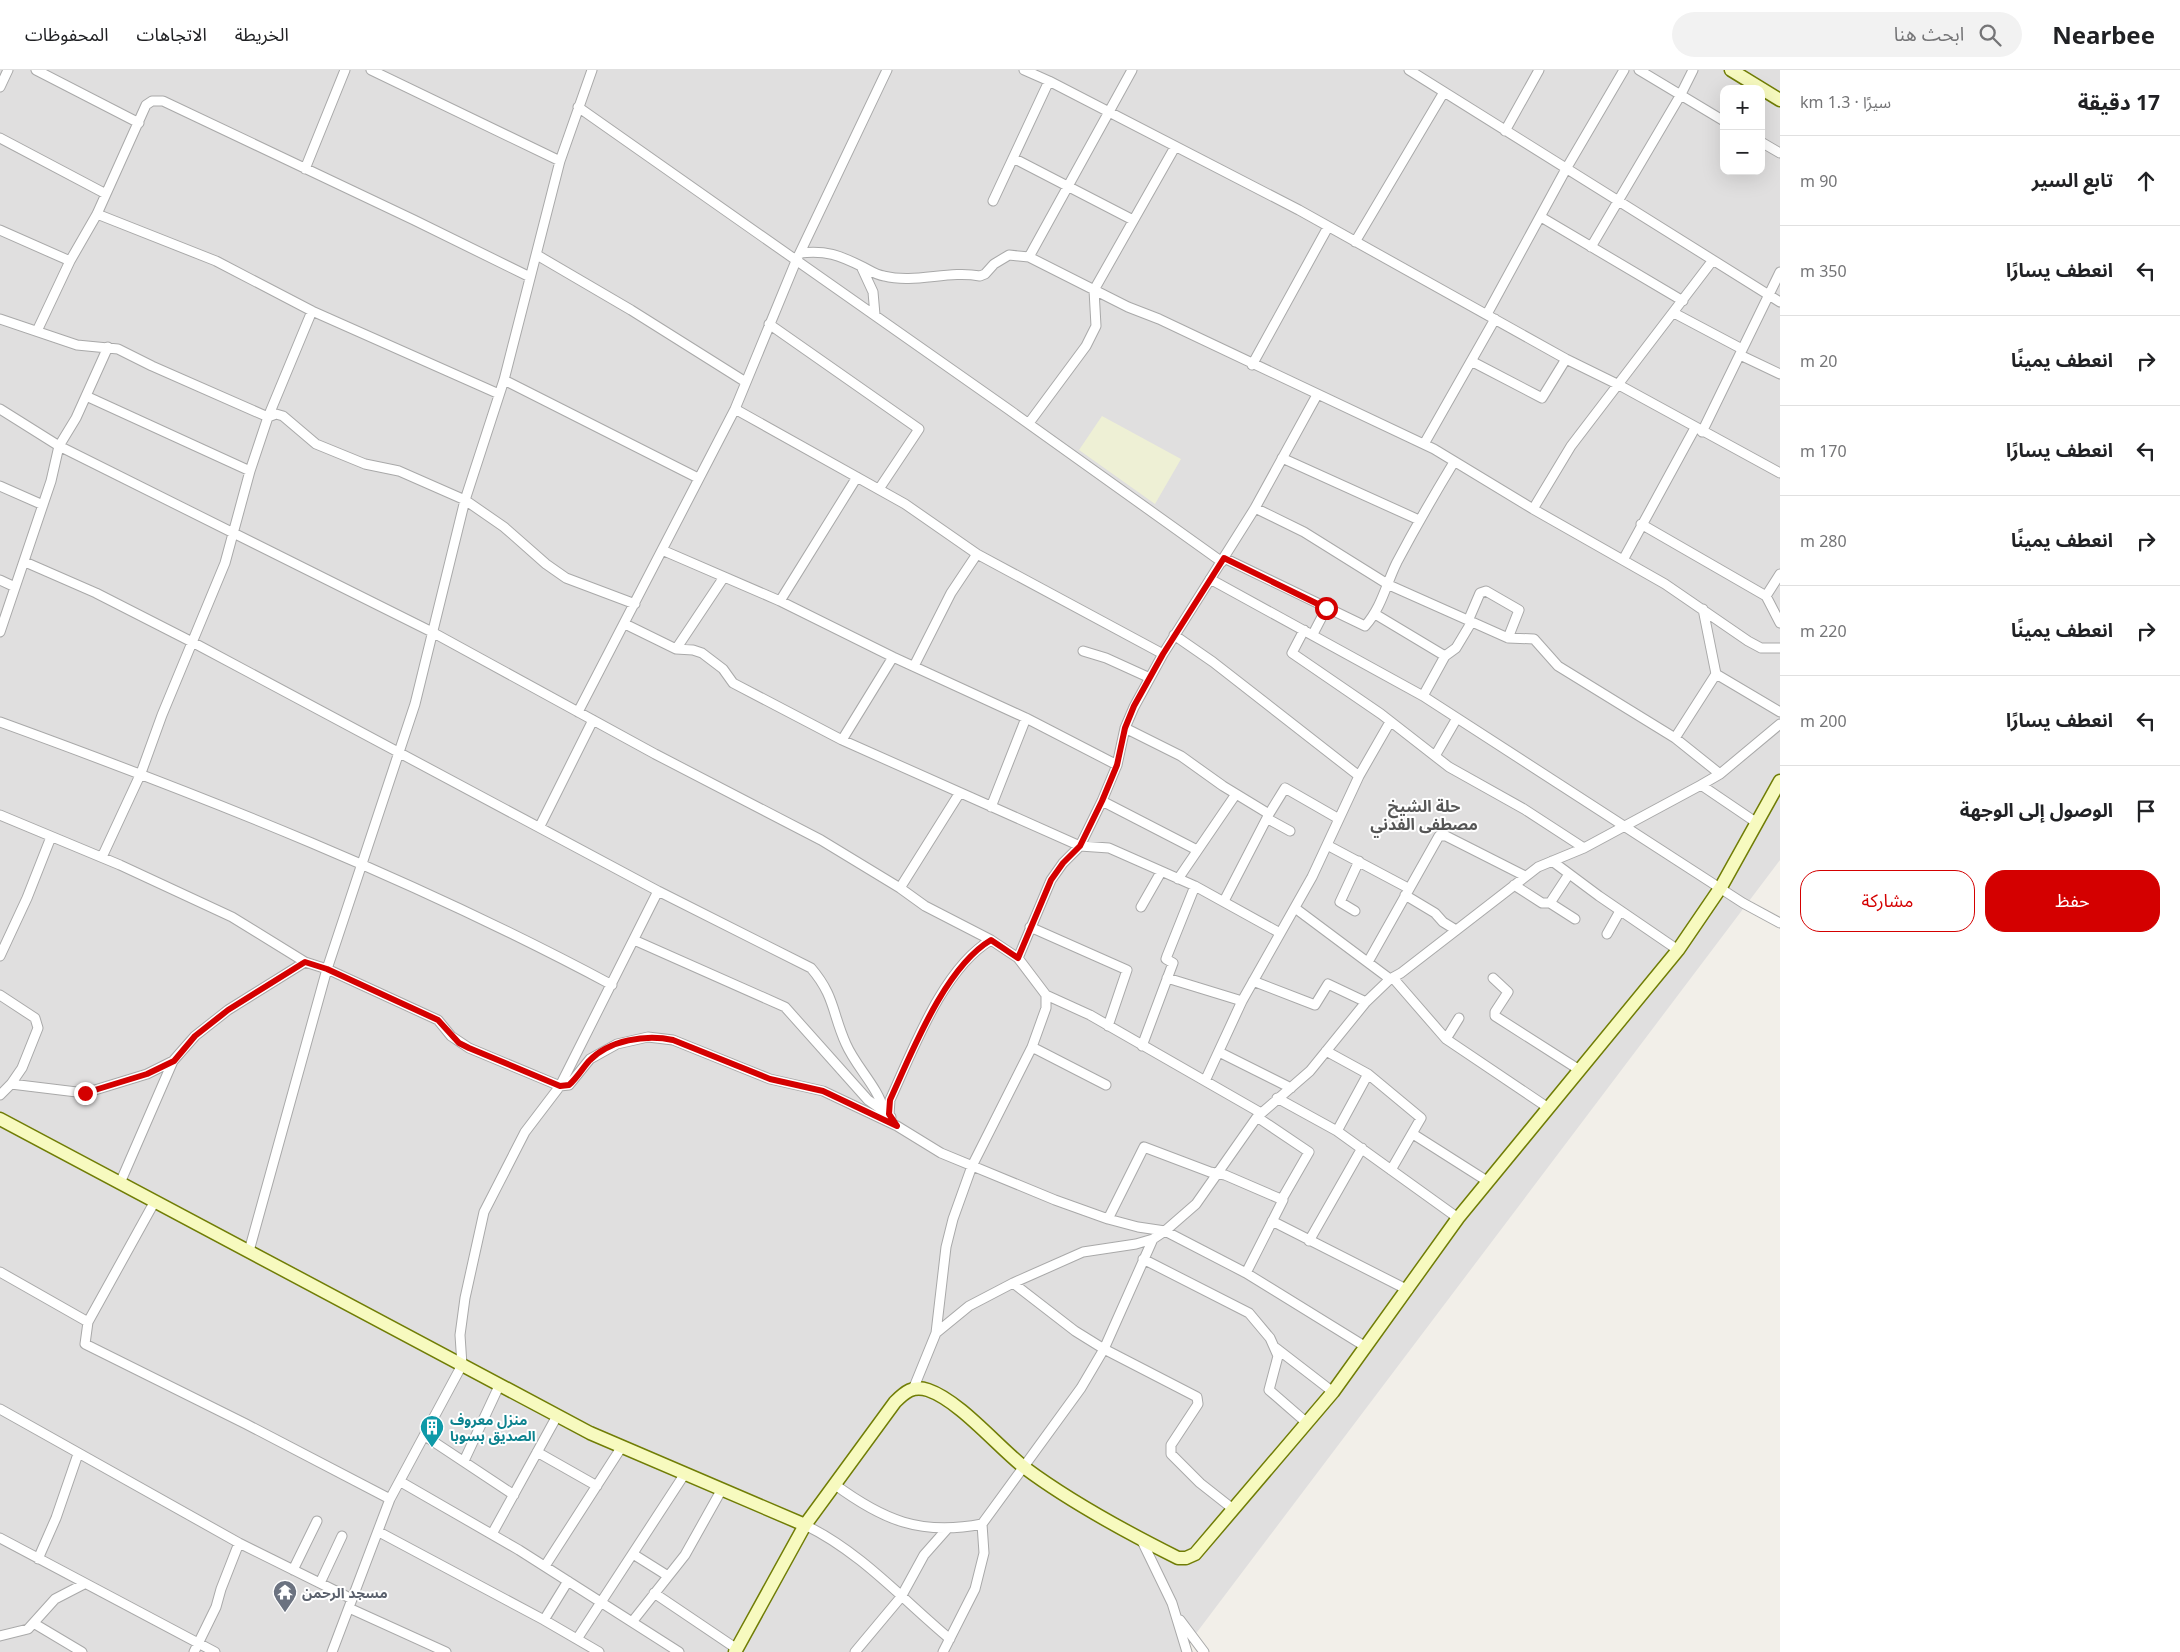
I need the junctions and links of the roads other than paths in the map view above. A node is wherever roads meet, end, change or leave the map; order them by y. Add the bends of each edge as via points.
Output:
1 (8, 70) edge
2 (36, 70) edge
3 (345, 70) edge
4 (371, 70) edge
5 (592, 70) edge
6 (887, 70) edge
7 (1024, 70) edge
8 (1132, 70) edge
9 (1408, 70) edge
10 (1538, 70) edge
11 (1624, 70) edge
12 (1639, 70) edge
13 (1693, 70) edge
14 (1731, 70) edge
15 (1049, 80) junction
16 (0, 87) edge
17 (1444, 92) junction
18 (1680, 96) junction
19 (1780, 100) edge
20 (578, 107) junction
21 (1110, 113) junction
22 (1720, 119) edge
23 (139, 123) junction
24 (1505, 131) junction
25 (0, 138) edge
26 (1765, 144) edge
27 (1175, 147) junction
28 (1780, 153) edge
29 (1013, 158) junction
30 (560, 161) junction
31 (305, 169) junction
32 (1566, 169) junction
33 (1069, 187) junction
34 (106, 194) junction
35 (993, 201) dead end
36 (1616, 202) junction
37 (97, 214) junction
38 (1541, 217) junction
39 (1133, 220) junction
40 (1328, 226) junction
41 (1, 233) edge
42 (1355, 242) junction
43 (1591, 247) junction
44 (537, 255) junction
45 (798, 257) junction
46 (1029, 257) junction
47 (1713, 260) junction
48 (70, 261) junction
49 (861, 266) junction
50 (1780, 272) edge
51 (530, 277) junction
52 (1094, 290) junction
53 (1769, 296) junction
54 (1683, 301) junction
55 (1780, 302) edge
56 (312, 311) junction
57 (1674, 313) junction
58 (875, 315) junction
59 (1491, 317) junction
60 (0, 319) edge
61 (769, 324) junction
62 (37, 331) junction
63 (108, 347) junction
64 (1741, 352) junction
65 (1566, 359) junction
66 (1471, 361) junction
67 (1252, 365) junction
68 (1780, 374) edge
69 (504, 380) junction
70 (744, 381) junction
71 (1619, 385) junction
72 (499, 394) junction
73 (1317, 395) junction
74 (86, 396) junction
75 (0, 409) edge
76 (735, 409) junction
77 (268, 417) junction
78 (1029, 423) junction
79 (1698, 430) junction
80 (1424, 444) junction
81 (59, 446) junction
82 (1282, 458) junction
83 (1454, 462) junction
84 (250, 471) junction
85 (1780, 473) edge
86 (857, 477) junction
87 (698, 478) junction
88 (0, 486) edge
89 (879, 489) junction
90 (465, 500) junction
91 (43, 504) junction
92 (1256, 508) junction
93 (1532, 509) junction
94 (1419, 520) junction
95 (1641, 524) junction
96 (232, 533) junction
97 (662, 550) junction
98 (977, 554) junction
99 (1223, 560) junction
100 (1623, 560) junction
101 (25, 562) junction
102 (1780, 574) edge
103 (724, 577) junction
104 (1210, 579) junction
105 (0, 580) edge
106 (1389, 585) junction
107 (15, 587) junction
108 (1766, 596) junction
109 (780, 601) junction
110 (635, 604) junction
111 (1326, 608) junction
112 (1703, 609) junction
113 (1375, 614) junction
114 (1469, 622) junction
115 (1780, 623) edge
116 (625, 624) junction
117 (1304, 630) junction
118 (0, 632) edge
119 (432, 632) junction
120 (1314, 634) junction
121 (1174, 635) junction
122 (1508, 638) junction
123 (194, 643) junction
124 (1780, 648) edge
125 (676, 649) junction
126 (1083, 651) dead end
127 (1163, 654) junction
128 (1445, 656) junction
129 (893, 657) junction
130 (914, 666) junction
131 (1716, 674) junction
132 (1150, 678) junction
133 (1423, 696) junction
134 (578, 712) junction
135 (1780, 712) edge
136 (1026, 718) junction
137 (1457, 718) junction
138 (593, 720) junction
139 (0, 722) edge
140 (1390, 722) junction
141 (1780, 724) edge
142 (1125, 728) junction
143 (1675, 738) junction
144 (842, 740) junction
145 (400, 752) junction
146 (1435, 756) junction
147 (1117, 765) junction
148 (141, 774) junction
149 (1720, 774) junction
150 (1359, 776) junction
151 (1780, 781) edge
152 (1701, 785) junction
153 (959, 794) junction
154 (1236, 794) junction
155 (1102, 801) junction
156 (991, 807) junction
157 (0, 815) edge
158 (1268, 816) junction
159 (1339, 819) junction
160 (1757, 823) junction
161 (540, 826) junction
162 (1625, 826) junction
163 (1290, 831) dead end
164 (50, 837) junction
165 (1327, 845) junction
166 (1080, 846) junction
167 (1584, 848) junction
168 (1197, 850) junction
169 (102, 858) junction
170 (1359, 861) junction
171 (1552, 861) junction
172 (361, 864) junction
173 (1161, 872) junction
174 (1569, 874) junction
175 (1525, 876) junction
176 (1178, 879) junction
177 (1514, 885) junction
178 (1194, 886) junction
179 (1721, 887) junction
180 (900, 888) junction
181 (658, 891) junction
182 (1407, 892) junction
183 (1224, 901) junction
184 (1550, 903) junction
185 (1141, 907) dead end
186 (1295, 908) junction
187 (1355, 911) dead end
188 (1620, 911) junction
189 (1574, 919) dead end
190 (1780, 923) edge
191 (1030, 927) junction
192 (1456, 930) junction
193 (1280, 933) junction
194 (1607, 934) dead end
195 (634, 940) junction
196 (991, 940) junction
197 (1678, 950) junction
198 (0, 956) edge
199 (1018, 958) junction
200 (305, 962) junction
201 (1368, 962) junction
202 (327, 969) junction
203 (1167, 978) junction
204 (1392, 978) junction
205 (1493, 978) dead end
206 (1253, 981) junction
207 (612, 985) junction
208 (0, 995) edge
209 (1046, 996) junction
210 (1242, 1001) junction
211 (1366, 1002) junction
212 (1459, 1018) dead end
213 (1108, 1026) junction
214 (1446, 1039) junction
215 (1142, 1046) junction
216 (1032, 1047) junction
217 (1326, 1051) junction
218 (1219, 1052) junction
219 (174, 1061) junction
220 (1578, 1069) junction
221 (1368, 1074) junction
222 (1206, 1081) junction
223 (12, 1084) junction
224 (1106, 1085) dead end
225 (560, 1086) junction
226 (1292, 1088) junction
227 (0, 1095) edge
228 (1277, 1098) junction
229 (1547, 1107) junction
230 (886, 1113) junction
231 (1259, 1115) junction
232 (0, 1119) edge
233 (897, 1126) junction
234 (1337, 1131) junction
235 (1413, 1134) junction
236 (1362, 1148) junction
237 (972, 1166) junction
238 (1392, 1170) junction
239 (1217, 1173) junction
240 (1487, 1181) junction
241 (120, 1183) junction
242 (1282, 1199) junction
243 (155, 1202) junction
244 (1458, 1218) junction
245 (1108, 1219) junction
246 (1272, 1222) junction
247 (1165, 1231) junction
248 (1153, 1239) junction
249 (1309, 1241) junction
250 (249, 1251) junction
251 (1143, 1259) junction
252 (0, 1272) edge
253 (1246, 1273) junction
254 (1013, 1283) junction
255 (1408, 1290) junction
256 (88, 1322) junction
257 (936, 1333) junction
258 (1366, 1347) junction
259 (1276, 1348) junction
260 (1104, 1349) junction
261 (462, 1365) junction
262 (499, 1386) junction
263 (914, 1388) junction
264 (1333, 1392) junction
265 (0, 1410) edge
266 (557, 1416) junction
267 (1307, 1423) junction
268 (424, 1436) junction
269 (621, 1448) junction
270 (537, 1452) junction
271 (78, 1454) junction
272 (464, 1461) junction
273 (1024, 1467) junction
274 (684, 1475) junction
275 (401, 1482) junction
276 (834, 1484) junction
277 (597, 1486) junction
278 (722, 1489) junction
279 (514, 1494) junction
280 (390, 1499) junction
281 (1233, 1509) junction
282 (316, 1521) dead end
283 (982, 1524) junction
284 (805, 1525) junction
285 (947, 1529) junction
286 (379, 1532) junction
287 (492, 1534) junction
288 (342, 1536) dead end
289 (0, 1538) edge
290 (1141, 1540) junction
291 (239, 1543) junction
292 (633, 1554) junction
293 (38, 1559) junction
294 (545, 1566) junction
295 (293, 1570) junction
296 (668, 1576) junction
297 (568, 1581) junction
298 (320, 1583) junction
299 (84, 1584) junction
300 (654, 1592) junction
301 (901, 1597) junction
302 (601, 1602) junction
303 (351, 1604) junction
304 (1176, 1615) junction
305 (544, 1620) junction
306 (632, 1622) junction
307 (35, 1624) junction
308 (0, 1636) edge
309 (577, 1639) junction
310 (950, 1639) junction
311 (199, 1643) junction
312 (736, 1651) edge
313 (82, 1652) edge
314 (194, 1652) edge
315 (215, 1652) edge
316 (332, 1652) edge
317 (446, 1652) edge
318 (599, 1652) edge
319 (679, 1652) edge
320 (855, 1652) edge
321 (943, 1652) edge
322 (1187, 1652) edge
323 (1204, 1652) edge

1 - 16 street
2 - 23 street
3 - 31 street
4 - 30 street
5 - 20 street
6 - 45 street
7 - 15 street
8 - 21 street
9 - 17 street
10 - 24 street
11 - 32 street
12 - 18 street
13 - 18 street
14 - 19 street
15 - 21 street
15 - 29 street
17 - 24 street
17 - 42 street
18 - 22 street
18 - 36 street
20 - 30 street
20 - 45 street
21 - 27 street
21 - 33 street
23 - 31 street via 146,105 152,101 163,102
23 - 34 street
24 - 32 street
25 - 34 street
26 - 28 street
27 - 39 street
27 - 40 street
29 - 33 street
29 - 35 street
30 - 44 street
31 - 51 street
32 - 36 street
32 - 38 street
33 - 39 street
33 - 46 street
34 - 37 street
36 - 43 street
36 - 47 street
37 - 48 street
37 - 56 street via 216,261
38 - 43 street
38 - 59 street
39 - 52 street
40 - 42 street
40 - 67 street
41 - 48 street
42 - 59 street
43 - 54 street
44 - 51 street
44 - 70 street
45 - 49 street via 820,251
45 - 58 street
45 - 61 street
46 - 49 street via 1009,255 980,276 943,274 900,280 881,276
46 - 52 street
47 - 53 street
47 - 54 street
48 - 62 street
49 - 58 street via 873,292
50 - 53 street
51 - 69 street
52 - 67 street
52 - 78 street via 1096,326 1086,346
53 - 55 street
53 - 64 street
54 - 57 street
56 - 72 street
56 - 77 street
57 - 64 street
57 - 71 street
58 - 78 street
59 - 65 street
59 - 66 street
60 - 62 street
61 - 70 street
61 - 89 street via 919,429
62 - 63 street via 77,345
63 - 74 street
63 - 77 street
64 - 68 street
64 - 79 street
65 - 66 street via 1542,398
65 - 71 street
66 - 80 street
67 - 73 street
69 - 72 street
69 - 87 street
70 - 76 street
71 - 79 street
71 - 93 street via 1571,446
72 - 90 street
73 - 80 street
73 - 82 street
74 - 81 street
74 - 84 street
75 - 81 street
76 - 86 street
76 - 87 street
77 - 84 street
77 - 90 street via 283,416 316,444 365,464 400,471
78 - 99 street
79 - 85 street
79 - 95 street
80 - 83 street
81 - 91 street
81 - 96 street
82 - 92 street
82 - 94 street
83 - 93 street
83 - 94 street
84 - 96 street
86 - 89 street
86 - 109 street
87 - 97 street
88 - 91 street
89 - 98 street
90 - 110 street via 566,578
90 - 119 street
91 - 101 street
92 - 99 street
92 - 106 street via 1304,532
93 - 100 street
94 - 106 street via 1390,576
95 - 100 street
95 - 108 street
96 - 119 street
96 - 123 street via 226,563
97 - 103 street
97 - 110 street
98 - 127 street
98 - 130 street via 951,593
99 - 104 street
99 - 111 street
100 - 112 street
101 - 107 street
101 - 123 street via 96,593
102 - 108 street
103 - 109 street
103 - 125 street
104 - 117 street
104 - 121 street
105 - 107 street
106 - 113 street
106 - 114 street
107 - 118 street
108 - 115 street
109 - 129 street
110 - 116 street
111 - 113 street via 1364,626
111 - 120 street
112 - 124 street via 1761,648
112 - 131 street
113 - 128 street
114 - 122 street
114 - 122 street via 1480,593 1486,592 1519,610
114 - 128 street via 1456,648
116 - 125 street
116 - 134 street
117 - 120 street
117 - 140 street via 1292,653
119 - 134 street
119 - 145 street
120 - 133 street
121 - 127 street
121 - 150 street
122 - 143 street via 1534,639 1558,666
123 - 145 street
123 - 148 street via 162,715
125 - 144 street via 702,653 723,669 733,683
126 - 132 street
127 - 132 street
128 - 133 street
129 - 130 street
129 - 144 street
130 - 136 street
131 - 135 street
131 - 143 street
132 - 142 street
133 - 137 street
134 - 138 street
136 - 147 street
136 - 156 street
137 - 146 street
137 - 162 street
138 - 161 street
138 - 180 street via 821,840
139 - 148 street
140 - 146 street
140 - 150 street
141 - 149 street
142 - 147 street
142 - 154 street via 1187,760
143 - 149 street
144 - 153 street
145 - 161 street
145 - 172 street
146 - 167 street
147 - 155 street
148 - 169 street
148 - 172 street
149 - 152 street
150 - 159 street
151 - 160 street
152 - 160 street
152 - 162 street
153 - 156 street
153 - 180 street
154 - 158 street
154 - 168 street
155 - 166 street
155 - 168 street
156 - 166 street
157 - 164 street
158 - 159 street via 1285,788
158 - 163 street
158 - 183 street
159 - 165 street
160 - 179 street
161 - 181 street
162 - 167 street
162 - 179 street
164 - 169 street
164 - 198 street
165 - 170 street
165 - 186 street
166 - 173 street via 1109,848
166 - 191 street via 1051,880
167 - 171 street
168 - 176 street
169 - 200 street via 232,917
170 - 182 street
170 - 187 street via 1340,902
171 - 174 street
171 - 175 street
172 - 202 street
172 - 207 street via 538,945
173 - 176 street
173 - 185 street
174 - 184 street
174 - 188 street
175 - 177 street
175 - 182 street via 1441,835 1436,838
176 - 178 street
177 - 184 street via 1542,903
177 - 192 street
178 - 183 street
178 - 203 street via 1166,958 1173,963
179 - 190 street
179 - 197 street
180 - 196 street via 925,906
181 - 195 street
181 - 230 street via 811,968 825,984 845,1043
182 - 192 street
182 - 201 street
183 - 193 street
184 - 189 street
186 - 193 street
186 - 201 street
188 - 194 street
188 - 197 street
191 - 199 street
191 - 213 street via 1127,970
192 - 204 street
193 - 206 street
195 - 207 street
195 - 230 street via 785,1007 868,1100
196 - 199 street
196 - 230 street via 963,964 934,1009
197 - 220 street
199 - 209 street
200 - 202 street
200 - 219 street via 228,1010 195,1036
201 - 204 street
202 - 225 street via 438,1020 459,1043
202 - 250 street
203 - 210 street
203 - 215 street
204 - 211 street
204 - 214 street
205 - 220 street via 1508,992 1494,1012 1495,1016
206 - 210 street
206 - 211 street via 1314,1005 1328,984
207 - 225 street
208 - 223 street via 38,1023 22,1068
209 - 213 street
209 - 216 street via 1043,1020
210 - 218 street
211 - 217 street
212 - 214 street
213 - 215 street
214 - 229 street
215 - 222 street
216 - 224 street
216 - 237 street
217 - 221 street
217 - 226 street
218 - 222 street
218 - 226 street
219 - 223 street via 147,1074 85,1093
219 - 241 street
220 - 229 street
221 - 234 street
221 - 235 street via 1421,1118
222 - 231 street
223 - 227 street
225 - 233 street via 569,1085 590,1060 617,1044 660,1037 770,1079 823,1091
225 - 261 street via 525,1132 484,1212 465,1298 460,1335
226 - 228 street
228 - 231 street
228 - 234 street
229 - 240 street
230 - 233 street
231 - 239 street
231 - 242 street via 1309,1152
232 - 241 street
233 - 237 street via 924,1144
234 - 236 street
235 - 238 street
235 - 240 street
236 - 238 street
236 - 249 street
237 - 245 street
237 - 257 street via 946,1247
238 - 244 street
239 - 242 street
239 - 245 street via 1144,1147
239 - 247 street via 1196,1204
240 - 244 street
241 - 243 street
242 - 246 street
243 - 250 street
243 - 256 street
244 - 255 street
245 - 247 street
246 - 249 street
246 - 253 street
247 - 248 street
247 - 253 street
248 - 251 street
248 - 254 street via 1083,1252
249 - 255 street
250 - 261 street
251 - 259 street via 1248,1313
251 - 260 street
252 - 256 street
253 - 258 street
254 - 257 street via 970,1306
254 - 260 street
255 - 258 street
256 - 280 street via 85,1344
257 - 263 street
258 - 264 street
259 - 264 street
259 - 267 street via 1278,1362 1269,1390
260 - 273 street via 1072,1402
260 - 281 street via 1199,1398 1171,1445 1171,1454
261 - 262 street
261 - 268 street
262 - 266 street
262 - 272 street
263 - 273 street via 932,1391 950,1403
263 - 276 street via 895,1402
264 - 267 street
265 - 271 street
266 - 269 street
266 - 270 street
267 - 281 street
268 - 272 street
268 - 275 street
269 - 274 street
269 - 277 street
270 - 277 street
270 - 279 street
271 - 291 street
271 - 293 street
272 - 279 street
273 - 283 street
273 - 290 street
274 - 278 street
274 - 292 street
275 - 280 street
275 - 287 street
276 - 284 street
276 - 285 street via 865,1507 884,1516
277 - 294 street
278 - 284 street
278 - 296 street via 685,1555
279 - 287 street
280 - 286 street
281 - 290 street via 1201,1548 1186,1558 1178,1558
282 - 295 street
283 - 285 street
283 - 310 street via 984,1553 980,1573
284 - 301 street via 865,1563
284 - 312 street
285 - 301 street via 924,1555
286 - 303 street
286 - 305 street
287 - 294 street
288 - 298 street
289 - 293 street
290 - 304 street
291 - 295 street
291 - 311 street
292 - 296 street
292 - 302 street
293 - 299 street
294 - 297 street
295 - 298 street
296 - 300 street
297 - 302 street
297 - 305 street
298 - 303 street
299 - 307 street via 55,1599
299 - 311 street
300 - 306 street
300 - 312 street
301 - 310 street
301 - 320 street
302 - 306 street
302 - 309 street
303 - 316 street
303 - 317 street
304 - 322 street
304 - 323 street
305 - 309 street
306 - 319 street
307 - 308 street via 28,1630
307 - 313 street
309 - 318 street
310 - 321 street
311 - 314 street
311 - 315 street

